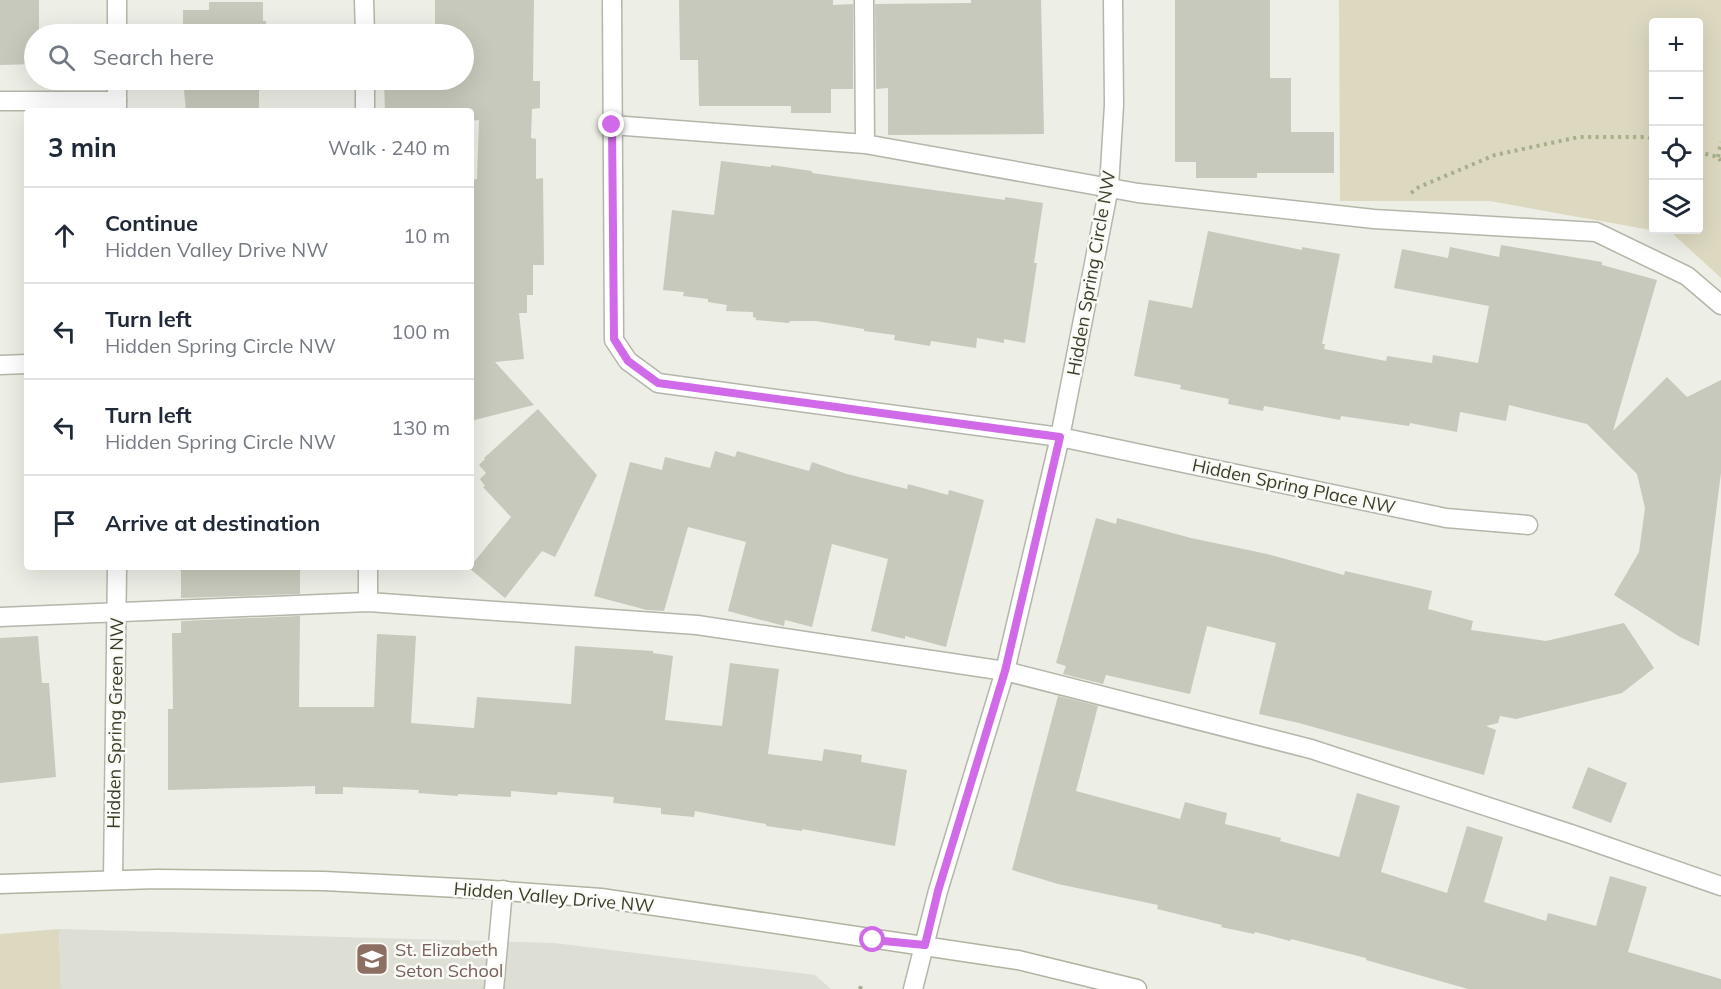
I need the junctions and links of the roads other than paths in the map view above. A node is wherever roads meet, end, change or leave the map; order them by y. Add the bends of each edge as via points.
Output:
1 (117, 0) edge
2 (364, 0) edge
3 (612, 0) edge
4 (864, 0) edge
5 (1113, 0) edge
6 (117, 24) edge
7 (365, 24) edge
8 (117, 90) edge
9 (365, 90) edge
10 (0, 101) edge
11 (117, 106) edge
12 (365, 108) edge
13 (612, 125) junction
14 (865, 144) junction
15 (1109, 188) junction
16 (1721, 305) edge
17 (24, 364) edge
18 (0, 365) edge
19 (1060, 437) junction
20 (1528, 525) dead end
21 (117, 570) edge
22 (368, 570) edge
23 (368, 602) junction
24 (117, 612) junction
25 (0, 617) edge
26 (1005, 671) junction
27 (113, 879) junction
28 (0, 884) edge
29 (1721, 886) edge
30 (503, 890) junction
31 (925, 945) junction
32 (494, 989) edge
33 (913, 989) edge
34 (1137, 989) edge

1 - 6 street
2 - 7 street
3 - 13 street
4 - 14 street
5 - 15 street, Hidden Spring Circle NW via 1114,105
8 - 11 street
9 - 12 street
10 - 11 street
13 - 14 street
13 - 19 street via 614,339 628,361 658,383
14 - 15 street
15 - 16 street via 1374,219 1596,232 1687,276
15 - 19 street, Hidden Spring Circle NW
17 - 18 street
19 - 20 street, Hidden Spring Place NW via 1446,518
19 - 26 street, Hidden Spring Circle NW
21 - 24 street, Hidden Spring Green NW
22 - 23 street
23 - 24 street
23 - 26 street via 697,626
24 - 25 street
24 - 27 street, Hidden Spring Green NW
26 - 29 street via 1311,749
26 - 31 street, Hidden Spring Circle NW
27 - 28 street, Hidden Valley Drive NW
27 - 30 street, Hidden Valley Drive NW via 324,881
30 - 31 street, Hidden Valley Drive NW via 601,898
30 - 32 street
31 - 33 street, Hidden Spring Circle NW
31 - 34 street, Hidden Valley Drive NW via 1018,960

